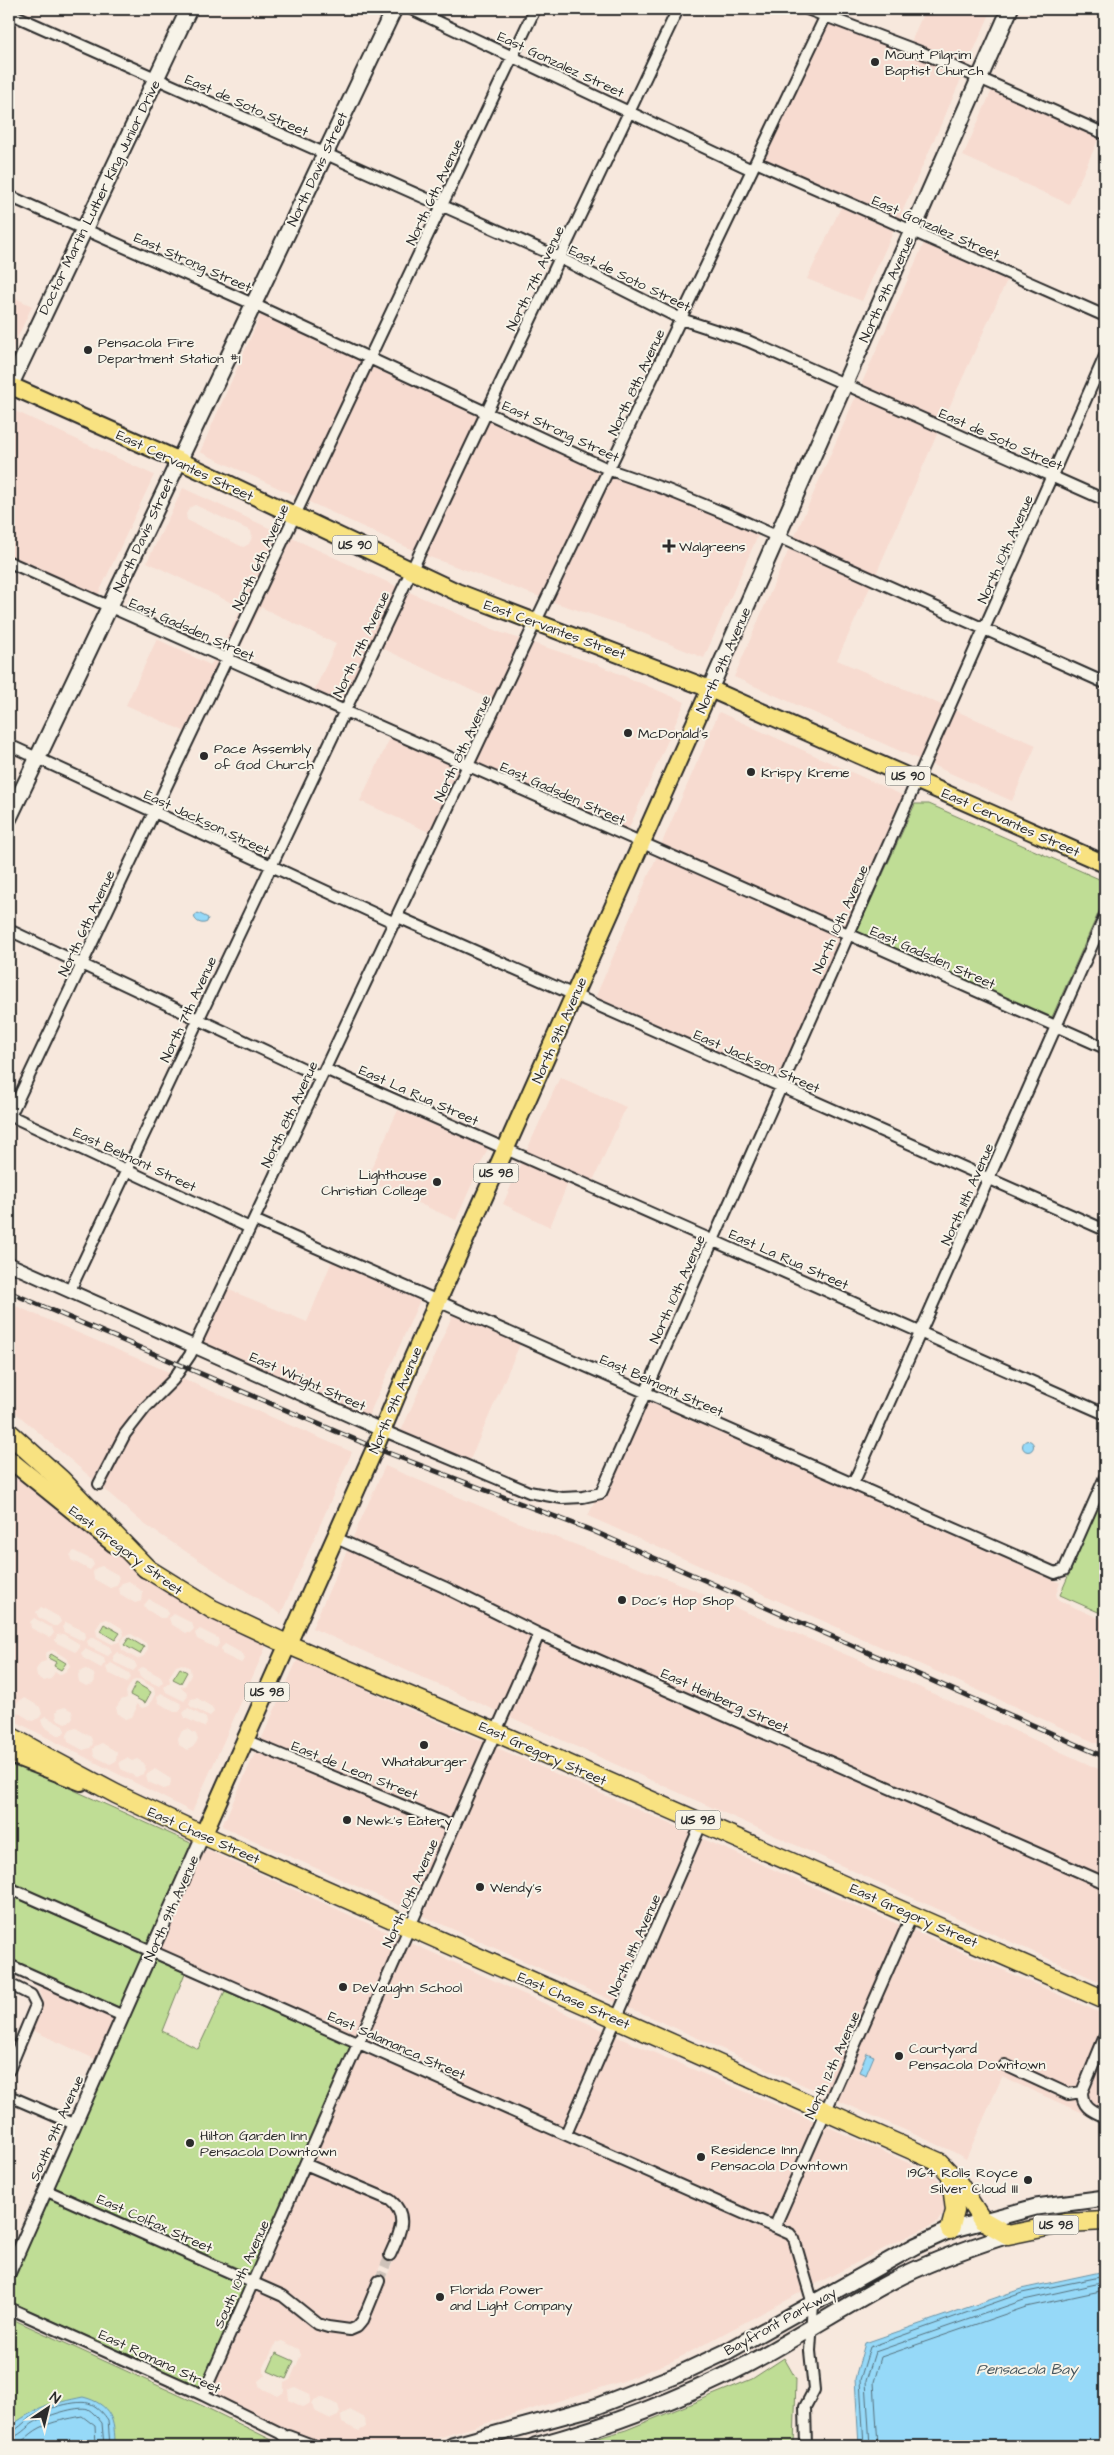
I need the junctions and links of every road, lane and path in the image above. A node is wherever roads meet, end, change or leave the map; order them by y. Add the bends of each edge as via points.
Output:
1 (189, 9) edge
2 (394, 9) edge
3 (411, 9) edge
4 (535, 9) edge
5 (678, 9) edge
6 (808, 9) edge
7 (1010, 9) edge
8 (9, 13) edge
9 (828, 13) edge
10 (513, 56) junction
11 (980, 78) junction
12 (156, 79) junction
13 (630, 112) junction
14 (1105, 134) edge
15 (324, 154) junction
16 (754, 166) junction
17 (9, 196) edge
18 (442, 206) junction
19 (83, 228) junction
20 (912, 231) junction
21 (560, 258) junction
22 (253, 304) junction
23 (1105, 316) edge
24 (681, 319) junction
25 (1105, 356) edge
26 (370, 358) junction
27 (844, 384) junction
28 (9, 386) edge
29 (486, 412) junction
30 (178, 460) junction
31 (610, 470) junction
32 (1052, 476) junction
33 (1105, 500) edge
34 (294, 516) junction
35 (778, 537) junction
36 (9, 562) edge
37 (411, 571) junction
38 (109, 606) junction
39 (536, 621) junction
40 (985, 629) junction
41 (227, 659) junction
42 (1105, 683) edge
43 (710, 689) junction
44 (344, 711) junction
45 (9, 745) edge
46 (37, 757) junction
47 (469, 766) junction
48 (917, 780) junction
49 (154, 812) junction
50 (9, 818) edge
51 (642, 843) junction
52 (1105, 864) edge
53 (270, 867) junction
54 (1105, 916) edge
55 (396, 920) junction
56 (9, 930) edge
57 (848, 934) junction
58 (82, 964) junction
59 (574, 995) junction
60 (198, 1020) junction
61 (1056, 1026) junction
62 (1105, 1048) edge
63 (323, 1073) junction
64 (781, 1087) junction
65 (9, 1116) edge
66 (506, 1149) junction
67 (127, 1170) junction
68 (989, 1179) junction
69 (252, 1224) junction
70 (1105, 1230) edge
71 (713, 1241) junction
72 (9, 1264) edge
73 (70, 1290) junction
74 (439, 1301) junction
75 (920, 1332) junction
76 (194, 1346) junction
77 (646, 1394) junction
78 (1105, 1414) edge
79 (382, 1430) junction
80 (9, 1433) edge
81 (9, 1459) edge
82 (1105, 1477) edge
83 (99, 1484) dead end
84 (853, 1484) junction
85 (601, 1493) joint
86 (336, 1538) junction
87 (146, 1568) junction
88 (539, 1634) junction
89 (289, 1645) junction
90 (495, 1732) junction
91 (9, 1737) edge
92 (245, 1740) junction
93 (9, 1754) edge
94 (41, 1754) joint
95 (116, 1794) junction
96 (702, 1822) junction
97 (454, 1827) junction
98 (203, 1835) junction
99 (1105, 1884) edge
100 (9, 1888) edge
101 (912, 1914) junction
102 (410, 1928) junction
103 (152, 1951) junction
104 (9, 1965) edge
105 (9, 1984) edge
106 (1105, 2000) edge
107 (123, 2016) junction
108 (616, 2020) junction
109 (1105, 2036) edge
110 (358, 2043) junction
111 (107, 2051) joint
112 (1005, 2065) dead end
113 (9, 2070) edge
114 (1082, 2092) junction
115 (9, 2096) edge
116 (826, 2112) junction
117 (1105, 2117) edge
118 (74, 2124) junction
119 (566, 2134) junction
120 (305, 2164) junction
121 (950, 2171) junction
122 (45, 2190) junction
123 (1105, 2198) edge
124 (982, 2220) junction
125 (1105, 2221) edge
126 (775, 2226) junction
127 (950, 2230) junction
128 (1008, 2235) junction
129 (390, 2255) tunnel mouth
130 (9, 2272) edge
131 (379, 2280) tunnel mouth
132 (253, 2282) junction
133 (813, 2304) junction
134 (9, 2308) edge
135 (812, 2327) junction
136 (203, 2395) junction
137 (571, 2414) junction
138 (280, 2433) junction
139 (576, 2435) junction
140 (295, 2446) edge
141 (315, 2446) edge
142 (452, 2446) edge
143 (535, 2446) edge
144 (806, 2446) edge

1 - 12 main road, Doctor Martin Luther King Junior Drive
2 - 15 main road, North Davis Street
3 - 10 street, East Gonzalez Street
4 - 10 street, North 6th Avenue
5 - 13 street, North 7th Avenue
6 - 9 street
7 - 11 main road, North 9th Avenue
8 - 12 street, East de Soto Street
9 - 11 street
9 - 16 street, North 8th Avenue
10 - 13 street, East Gonzalez Street
10 - 18 street, North 6th Avenue
11 - 14 street
11 - 20 main road, North 9th Avenue
12 - 15 street, East de Soto Street
12 - 19 main road, Doctor Martin Luther King Junior Drive
13 - 16 street, East Gonzalez Street
13 - 21 street, North 7th Avenue
15 - 18 street, East de Soto Street
15 - 22 main road, North Davis Street
16 - 20 street, East Gonzalez Street
16 - 24 street, North 8th Avenue
17 - 19 street, East Strong Street
18 - 21 street, East de Soto Street
18 - 26 street, North 6th Avenue
19 - 22 street, East Strong Street
19 - 28 main road, Doctor Martin Luther King Junior Drive
20 - 23 street, East Gonzalez Street
20 - 27 main road, North 9th Avenue
21 - 24 street, East de Soto Street
21 - 29 street, North 7th Avenue
22 - 26 street, East Strong Street
22 - 30 main road, North Davis Street
24 - 27 street, East de Soto Street via 748,342
24 - 31 street, North 8th Avenue
25 - 32 street, North 10th Avenue
26 - 29 street, East Strong Street
26 - 34 street, North 6th Avenue
27 - 32 street, East de Soto Street
27 - 35 main road, North 9th Avenue
28 - 30 main road, East Cervantes Street / US 90
29 - 31 street, East Strong Street
29 - 37 street, North 7th Avenue
30 - 34 main road, East Cervantes Street / US 90
30 - 38 main road, North Davis Street
31 - 35 street, East Strong Street via 665,489
31 - 39 street, North 8th Avenue
32 - 33 street, East de Soto Street
32 - 40 street, North 10th Avenue
34 - 37 main road, East Cervantes Street / US 90
34 - 41 street, North 6th Avenue
35 - 40 street, East Strong Street
35 - 43 main road, North 9th Avenue
36 - 38 street, East Gadsden Street
37 - 39 main road, East Cervantes Street / US 90
37 - 44 street, North 7th Avenue
38 - 41 street, East Gadsden Street
38 - 46 main road, North Davis Street
39 - 43 main road, East Cervantes Street / US 90
39 - 47 street, North 8th Avenue
40 - 42 street, East Strong Street
40 - 48 street, North 10th Avenue
41 - 44 street, East Gadsden Street
41 - 49 street, North 6th Avenue
43 - 48 main road, East Cervantes Street / US 90
43 - 51 main road, North 9th Avenue / US 98
44 - 47 street, East Gadsden Street
44 - 53 street, North 7th Avenue
45 - 46 street, East Jackson Street
46 - 49 street, East Jackson Street
46 - 50 main road, North Davis Street
47 - 51 street, East Gadsden Street
47 - 55 street, North 8th Avenue
48 - 52 main road, East Cervantes Street / US 90
48 - 57 street, North 10th Avenue
49 - 53 street, East Jackson Street
49 - 58 street, North 6th Avenue
51 - 57 street, East Gadsden Street
51 - 59 main road, North 9th Avenue / US 98
53 - 55 street, East Jackson Street
53 - 60 street, North 7th Avenue
54 - 61 street, North 11th Avenue
55 - 59 street, East Jackson Street
55 - 63 street, North 8th Avenue
56 - 58 street, East La Rua Street
57 - 61 street, East Gadsden Street
57 - 64 street, North 10th Avenue
58 - 60 street, East La Rua Street
58 - 65 street, North 6th Avenue
59 - 64 street, East Jackson Street
59 - 66 main road, North 9th Avenue / US 98
60 - 63 street, East La Rua Street
60 - 67 street, North 7th Avenue
61 - 62 street, East Gadsden Street
61 - 68 street, North 11th Avenue
63 - 66 street, East La Rua Street
63 - 69 street, North 8th Avenue
64 - 68 street, East Jackson Street
64 - 71 street, North 10th Avenue
65 - 67 street, East Belmont Street
66 - 71 street, East La Rua Street
66 - 74 main road, North 9th Avenue / US 98
67 - 69 street, East Belmont Street
67 - 73 street, North 7th Avenue
68 - 70 street, East Jackson Street
68 - 75 street, North 11th Avenue
69 - 74 street, East Belmont Street
69 - 76 street, North 8th Avenue
71 - 75 street, East La Rua Street
71 - 77 street, North 10th Avenue
72 - 73 street, East Wright Street
73 - 76 street, East Wright Street
74 - 77 street, East Belmont Street
74 - 79 main road, North 9th Avenue / US 98
75 - 78 street, East La Rua Street
75 - 84 street, North 11th Avenue
76 - 79 street, East Wright Street
76 - 83 street, North 8th Avenue via 173,1380 142,1411 125,1434
77 - 84 street, East Belmont Street
77 - 85 street, North 10th Avenue
79 - 85 street, East Wright Street via 529,1492 562,1498
79 - 86 main road, North 9th Avenue / US 98
80 - 87 highway via 61,1480
81 - 87 main road, East Gregory Street
82 - 84 street, East Belmont Street via 1064,1570 1055,1574
86 - 88 street, East Heinberg Street via 444,1586
86 - 89 main road, North 9th Avenue / US 98
87 - 89 highway, East Gregory Street via 196,1601
88 - 90 street, North 10th Avenue
88 - 99 street, East Heinberg Street
89 - 90 highway, East Gregory Street / US 98
89 - 92 main road, North 9th Avenue / US 98
90 - 96 highway, East Gregory Street / US 98
90 - 97 street, North 10th Avenue
91 - 94 highway
92 - 97 street, East de Leon Street
92 - 98 main road, North 9th Avenue / US 98
93 - 95 main road, East Chase Street
94 - 95 highway, East Chase Street
95 - 98 highway, East Chase Street
96 - 101 highway, East Gregory Street / US 98
96 - 108 street, North 11th Avenue
97 - 102 street, North 10th Avenue
98 - 102 highway, East Chase Street
98 - 103 street, North 9th Avenue
100 - 103 street, East Salamanca Street
101 - 106 highway, East Gregory Street / US 98
101 - 116 street, North 12th Avenue
102 - 108 highway, East Chase Street
102 - 110 street, North 10th Avenue
103 - 107 street, North 9th Avenue
103 - 110 street, East Salamanca Street
104 - 107 street
105 - 113 street via 31,1994 36,2000 36,2009
107 - 111 street, North 9th Avenue
108 - 116 highway, East Chase Street
108 - 119 street, North 11th Avenue
109 - 114 street
110 - 119 street, East Salamanca Street
110 - 120 street, North 10th Avenue
111 - 118 street, South 9th Avenue
112 - 114 street via 1068,2094
114 - 117 street via 1088,2109
115 - 118 street
116 - 121 highway, East Chase Street via 939,2162
116 - 126 street, North 12th Avenue
118 - 122 street, South 9th Avenue
119 - 126 street, East Salamanca Street
120 - 129 street via 396,2205 402,2218 401,2230
120 - 132 street, South 10th Avenue
121 - 124 highway, East Chase Street
121 - 127 highway via 955,2211
122 - 130 street, South 9th Avenue
122 - 132 street, East Colfax Street
123 - 124 main road, Bayfront Parkway via 1036,2207
124 - 127 main road, Bayfront Parkway
124 - 128 highway, East Chase Street
125 - 128 highway, Bayfront Parkway / US 98 via 1066,2223
126 - 133 street, East Salamanca Street via 794,2239
127 - 133 main road, Bayfront Parkway via 915,2246
128 - 135 main road, Bayfront Parkway via 918,2268
131 - 132 street, East Colfax Street via 363,2320 350,2330 318,2324 293,2302
132 - 136 street, South 10th Avenue
133 - 135 street, East Salamanca Street
133 - 137 main road, Bayfront Parkway via 677,2375
134 - 136 street, East Romana Street
135 - 139 main road, Bayfront Parkway via 696,2389 628,2418
135 - 144 street, East Salamanca Street via 810,2351 814,2390 805,2407
136 - 138 street, East Romana Street
137 - 139 street
137 - 142 main road, Bayfront Parkway
138 - 140 street, East Romana Street
138 - 141 street
139 - 143 main road, Bayfront Parkway

